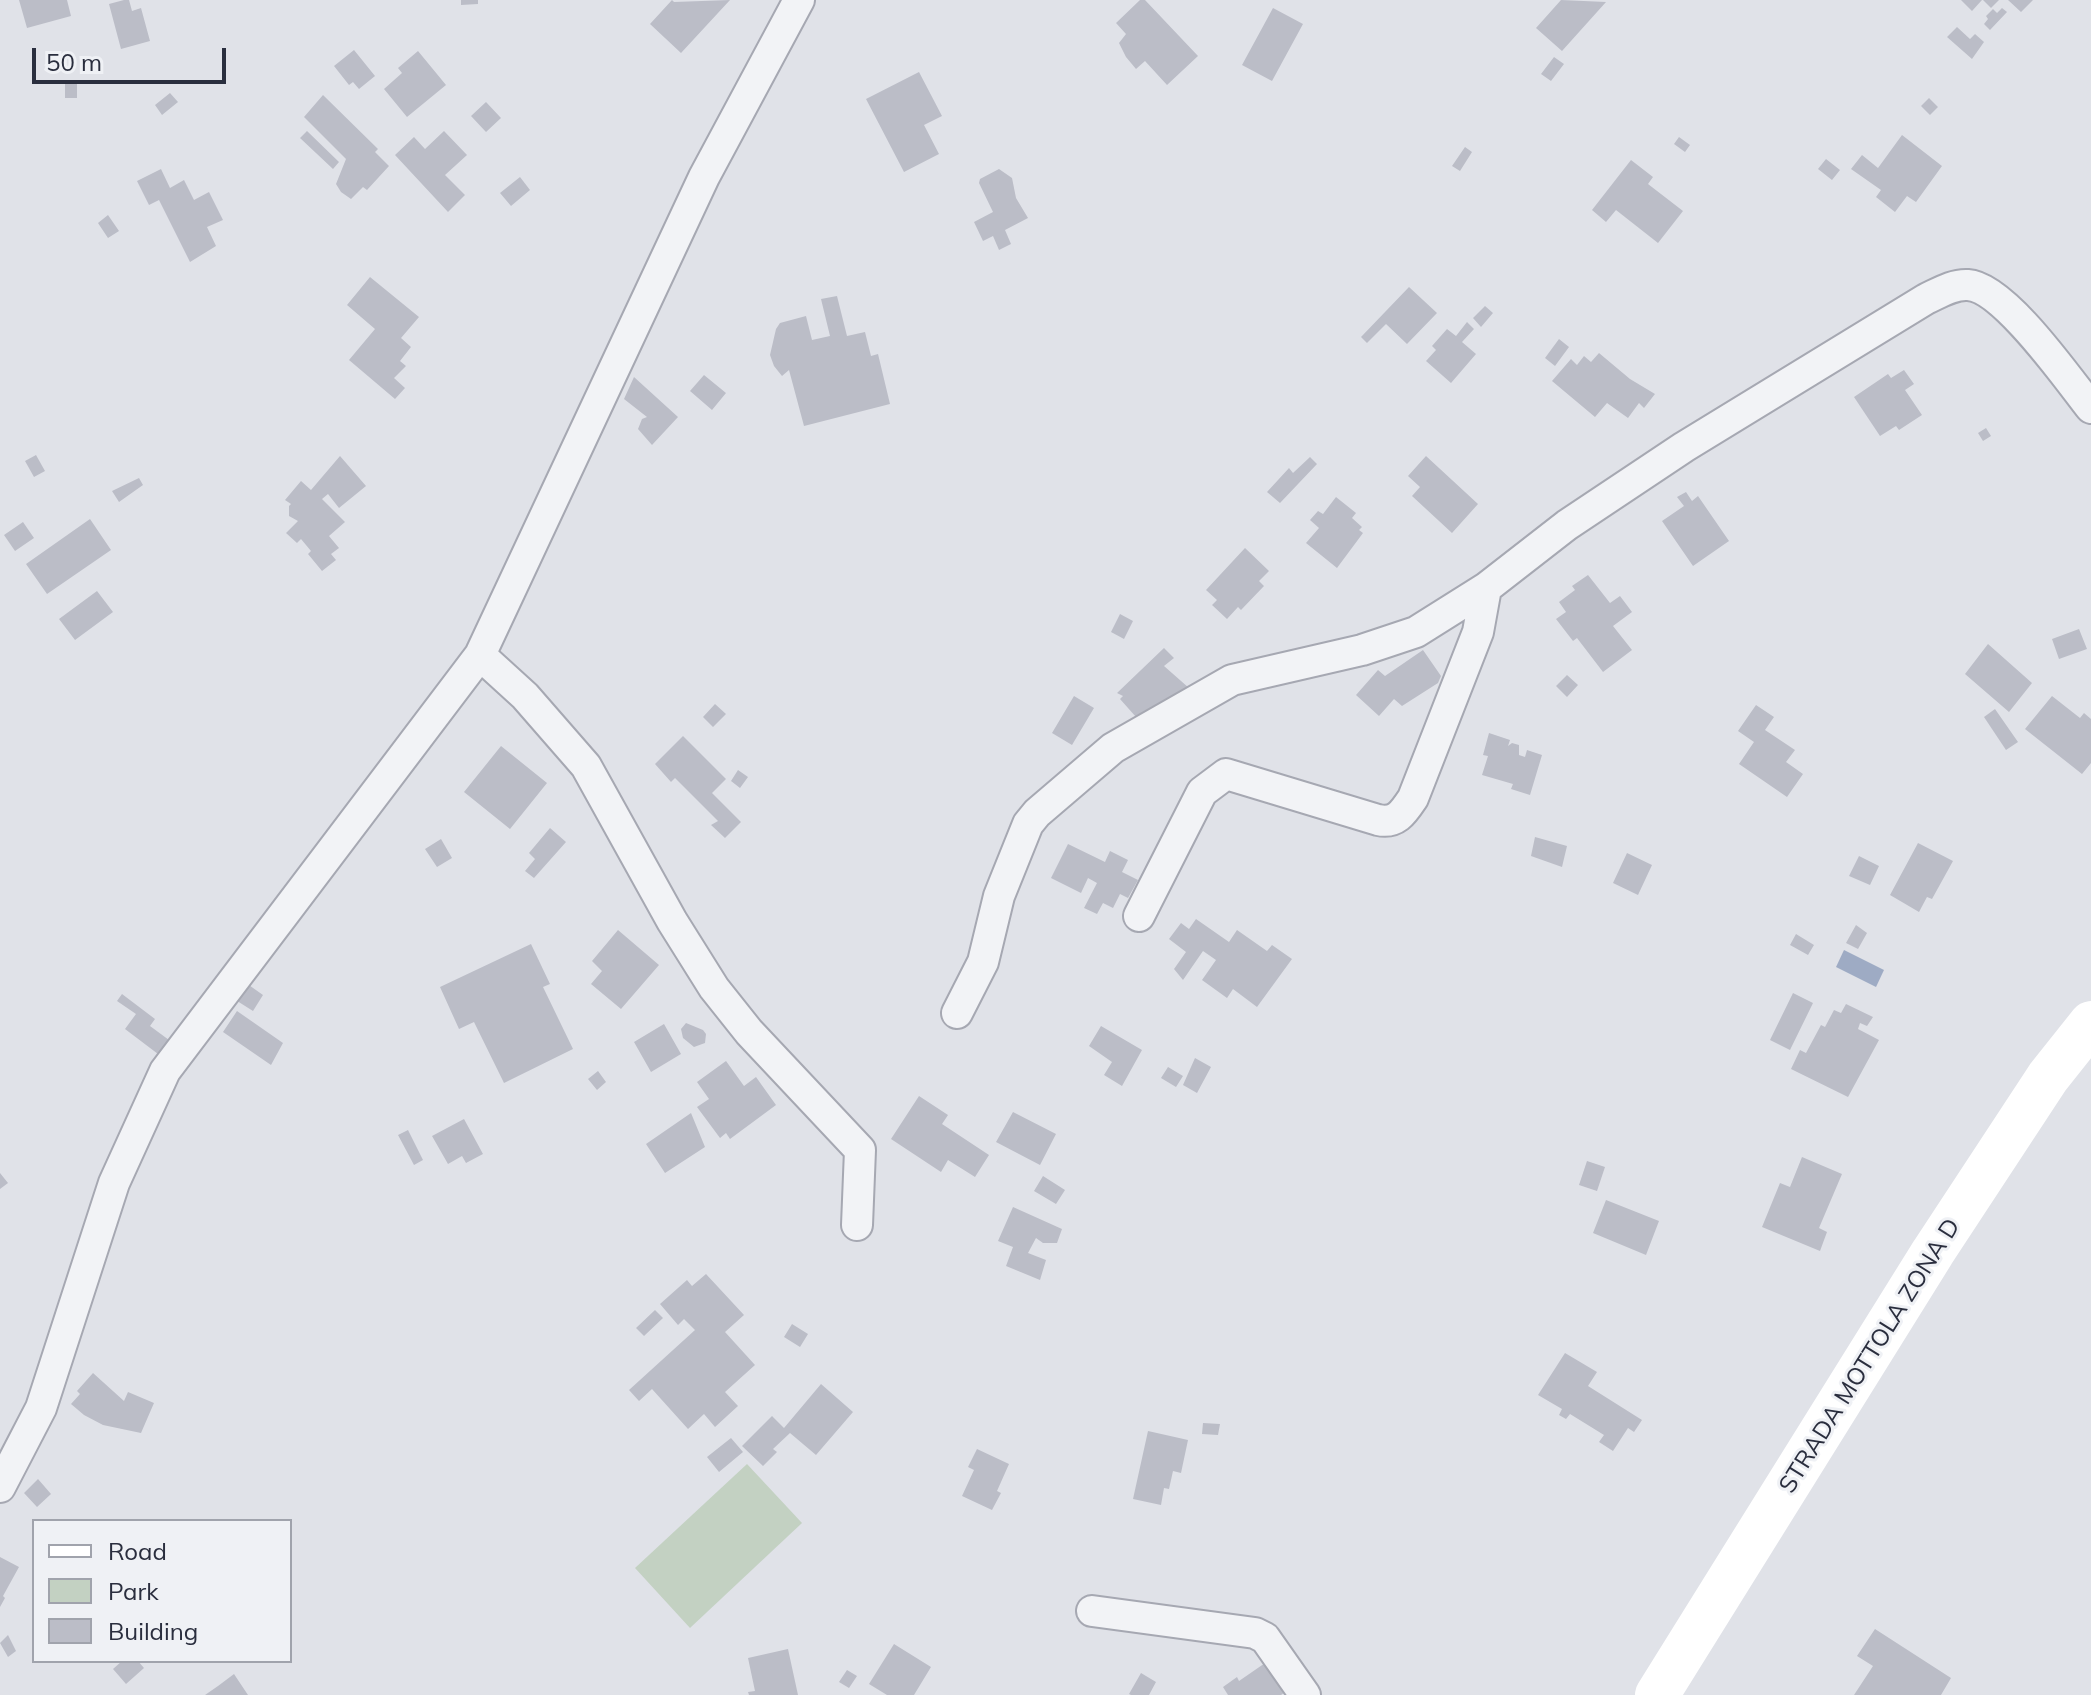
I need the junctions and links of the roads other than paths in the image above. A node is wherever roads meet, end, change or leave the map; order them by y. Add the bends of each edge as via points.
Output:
1 (799, 0) edge
2 (2091, 408) edge
3 (1486, 588) junction
4 (480, 655) junction
5 (1139, 916) dead end
6 (957, 1013) dead end
7 (2091, 1023) edge
8 (857, 1225) dead end
9 (0, 1487) edge
10 (1092, 1611) dead end
11 (1305, 1695) edge
12 (1657, 1695) edge

1 - 4 street via 704,177
2 - 3 street via 1999,300 1970,285 1955,287 1926,299 1684,447 1567,525
3 - 5 street via 1478,632 1413,798 1399,817 1389,823 1226,774 1202,792
3 - 6 street via 1416,632 1232,680 1113,748 1028,824 999,896 983,962
4 - 8 street via 525,696 586,766 714,988 860,1150
4 - 9 street via 165,1071 114,1183 41,1408
7 - 12 main road, STRADA MOTTOLA ZONA D via 2048,1077 1933,1252
10 - 11 street via 1255,1633 1265,1638

